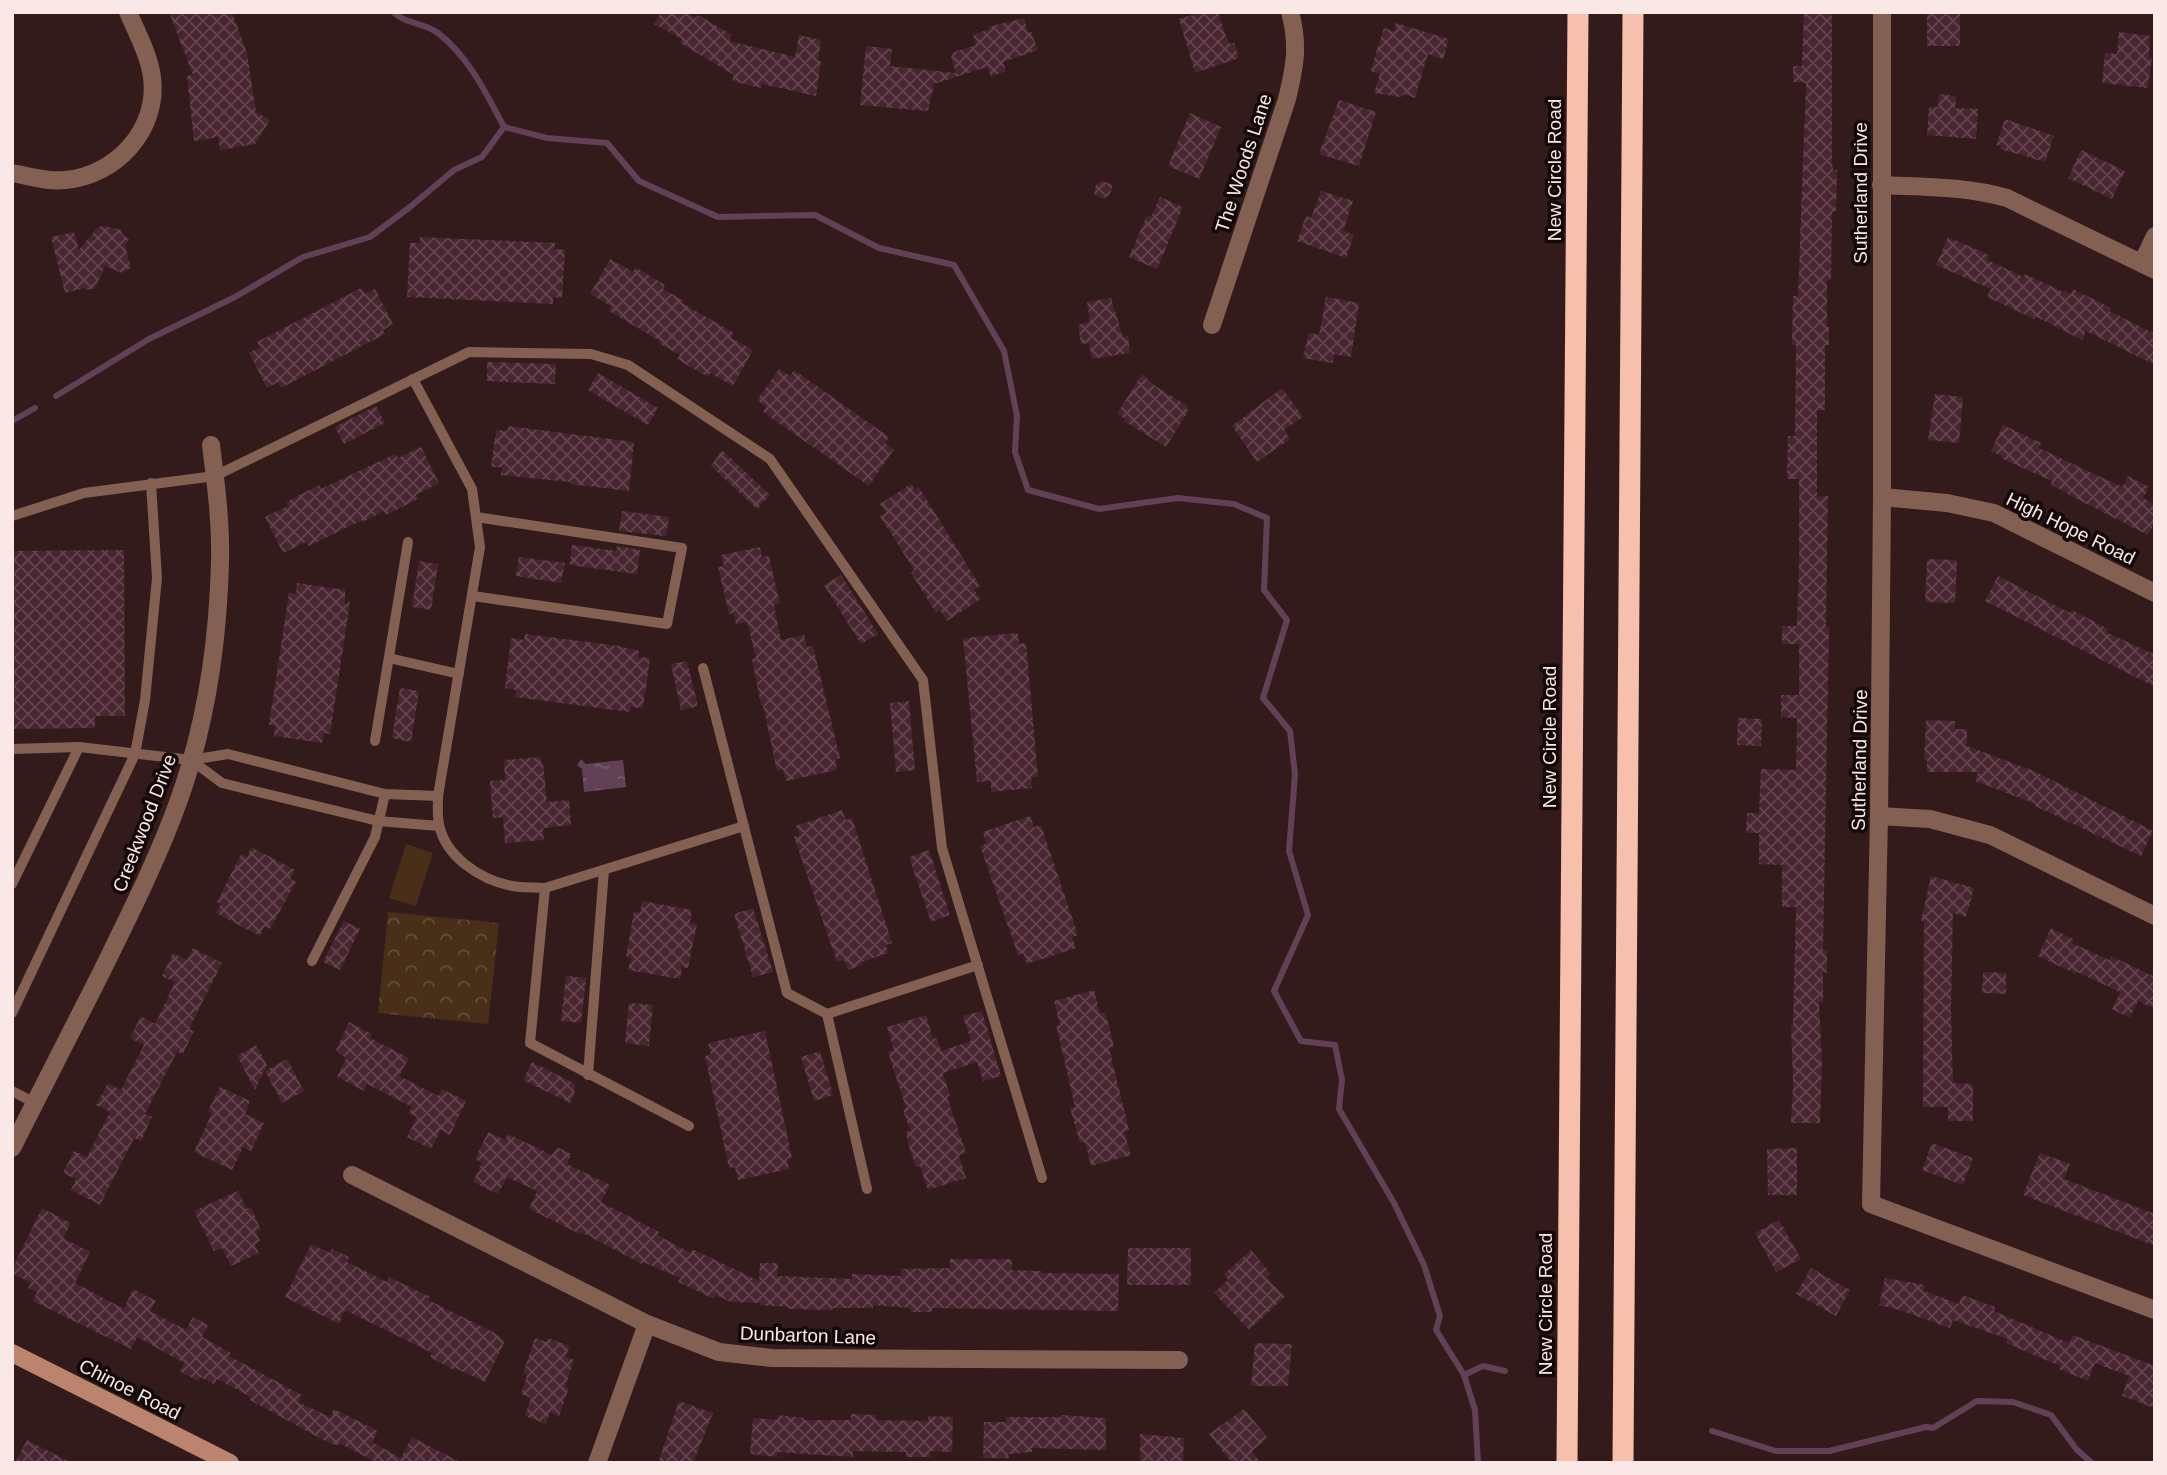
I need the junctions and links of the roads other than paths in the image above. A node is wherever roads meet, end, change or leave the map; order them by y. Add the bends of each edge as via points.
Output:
1 (128, 12) edge
2 (1290, 12) edge
3 (1577, 12) edge
4 (1633, 12) edge
5 (1882, 12) edge
6 (12, 173) edge
7 (1881, 185) junction
8 (2155, 236) edge
9 (2148, 266) edge
10 (1212, 325) dead end
11 (413, 379) junction
12 (211, 445) dead end
13 (215, 475) junction
14 (152, 483) junction
15 (1882, 497) junction
16 (12, 516) edge
17 (476, 517) junction
18 (408, 542) dead end
19 (2155, 593) edge
20 (473, 596) junction
21 (389, 658) junction
22 (703, 668) dead end
23 (459, 674) junction
24 (375, 741) dead end
25 (79, 747) junction
26 (13, 750) edge
27 (135, 754) junction
28 (191, 760) junction
29 (385, 794) junction
30 (438, 796) junction
31 (1879, 816) junction
32 (379, 821) junction
33 (439, 826) junction
34 (744, 826) junction
35 (604, 870) junction
36 (12, 884) edge
37 (545, 888) junction
38 (2155, 916) edge
39 (312, 961) dead end
40 (978, 965) junction
41 (12, 1013) edge
42 (827, 1014) junction
43 (588, 1075) junction
44 (12, 1091) edge
45 (35, 1103) junction
46 (689, 1126) dead end
47 (12, 1148) edge
48 (352, 1175) dead end
49 (1042, 1178) dead end
50 (866, 1189) dead end
51 (2155, 1310) edge
52 (647, 1324) junction
53 (12, 1353) edge
54 (1178, 1360) dead end
55 (230, 1463) edge
56 (597, 1463) edge
57 (1567, 1463) edge
58 (1623, 1463) edge

1 - 6 street via 152,79 150,111 140,136 125,154 83,176 65,180
2 - 10 street, The Woods Lane via 1296,33 1296,63
3 - 57 highway, New Circle Road
4 - 58 highway
5 - 7 street, Sutherland Drive
7 - 9 street via 1956,187 2007,198
7 - 15 street, Sutherland Drive
8 - 9 street
11 - 13 lane
11 - 17 lane via 472,489
11 - 40 lane via 469,352 591,354 628,365 770,459 923,680 943,848
12 - 13 street, Creekwood Drive
13 - 14 lane
13 - 28 street, Creekwood Drive via 220,561 216,626
14 - 16 lane via 84,493
14 - 27 lane via 157,578
15 - 19 street, High Hope Road via 1994,513
15 - 31 street, Sutherland Drive
17 - 20 lane via 480,547
17 - 20 lane via 682,548 667,624
18 - 21 lane
20 - 23 lane
21 - 23 lane
21 - 24 lane
22 - 34 lane
23 - 30 lane
25 - 26 lane
25 - 27 lane
25 - 36 lane
27 - 28 lane
27 - 41 lane
28 - 29 lane via 228,754
28 - 32 lane via 222,783
28 - 45 street, Creekwood Drive via 181,796 132,911
29 - 30 lane
29 - 32 lane
30 - 33 lane
31 - 38 street via 1930,819 1990,835
31 - 51 street, Sutherland Drive via 1871,1204
32 - 33 lane
32 - 39 lane
33 - 37 lane via 450,848 470,869 512,886
34 - 35 lane
34 - 42 lane via 788,993
35 - 37 lane
35 - 43 lane
37 - 43 lane via 530,1043
40 - 42 lane
40 - 49 lane
42 - 50 lane
43 - 46 lane
44 - 45 lane
45 - 47 street, Creekwood Drive
48 - 52 street, Dunbarton Lane
52 - 54 street, Dunbarton Lane via 719,1352 772,1358
52 - 56 street
53 - 55 street, Chinoe Road

